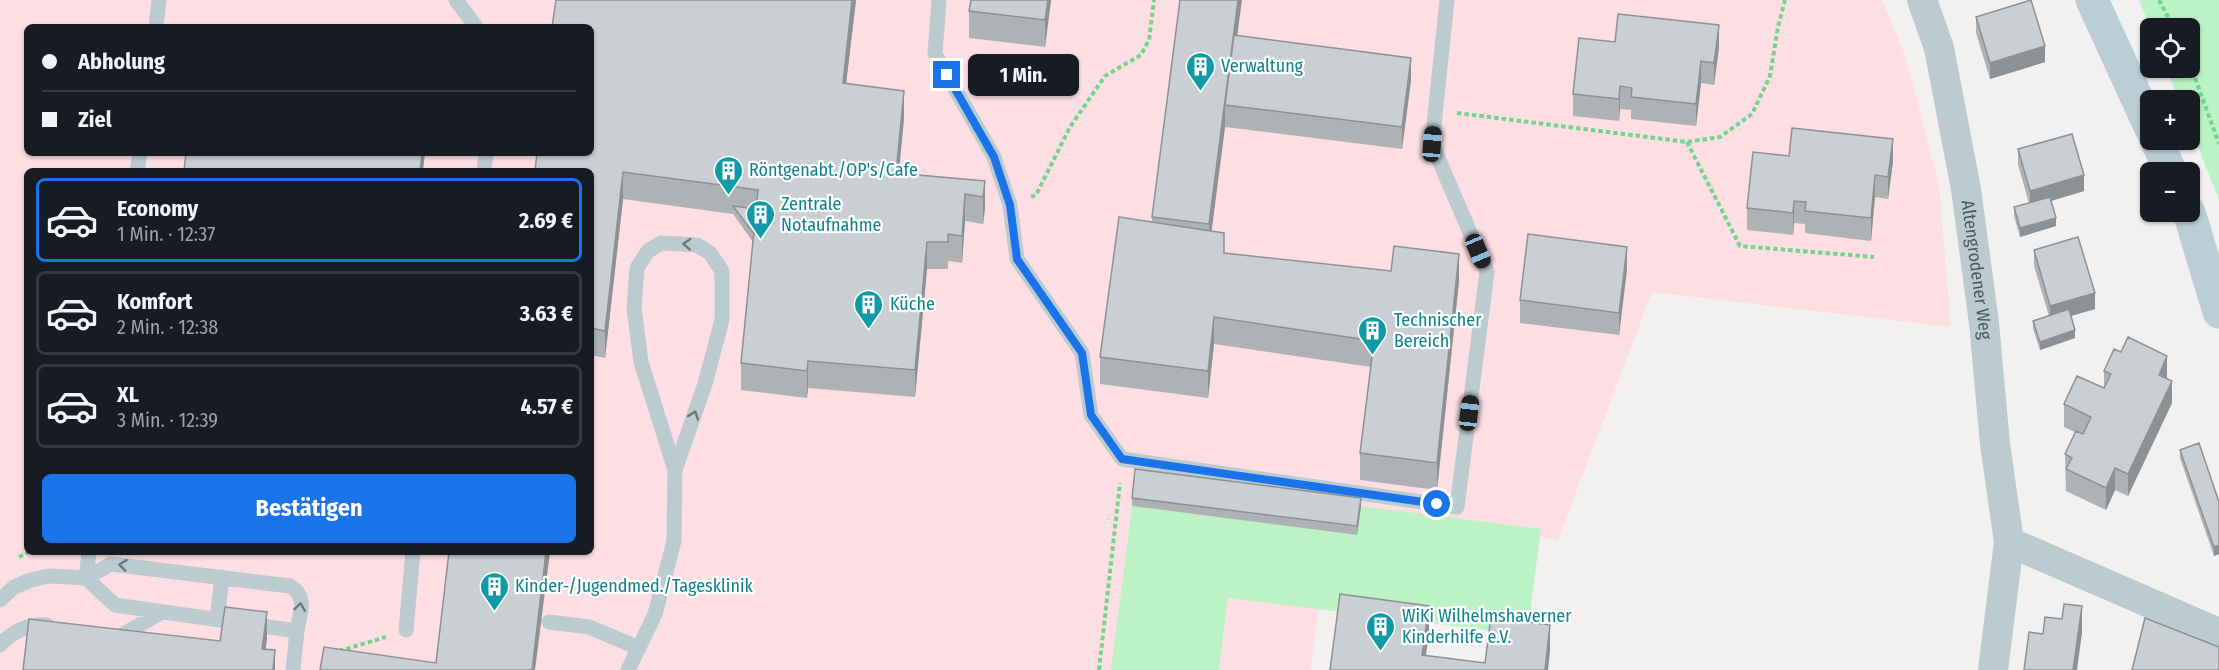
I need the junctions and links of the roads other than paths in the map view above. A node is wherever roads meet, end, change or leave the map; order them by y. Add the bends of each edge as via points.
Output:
1 (159, 0) edge
2 (456, 0) edge
3 (939, 0) edge
4 (1447, 0) edge
5 (1922, 0) edge
6 (2092, 0) edge
7 (156, 24) edge
8 (474, 24) edge
9 (2140, 105) edge
10 (2192, 222) edge
11 (2219, 312) edge
12 (675, 470) junction
13 (2010, 542) junction
14 (89, 555) edge
15 (413, 555) edge
16 (222, 577) junction
17 (86, 578) junction
18 (0, 600) edge
19 (162, 612) junction
20 (217, 619) junction
21 (549, 622) dead end
22 (66, 628) edge
23 (406, 630) road end
24 (297, 631) junction
25 (2219, 633) edge
26 (139, 639) edge
27 (0, 645) edge
28 (639, 648) junction
29 (293, 663) edge
30 (628, 670) edge
31 (1993, 670) edge

1 - 7 lane
2 - 8 lane
3 - 4 lane via 935,54 994,157 1010,205 1017,259 1082,353 1091,415 1122,459 1457,507 1487,272 1432,144
5 - 13 street, Altengrodener Weg via 1939,48 1966,189
6 - 9 main road
10 - 11 main road
12 -> 12 lane via 722,320 722,271 710,253 697,244 662,243 648,251 637,268 634,308 640,362
12 - 28 lane via 674,541 655,614
13 - 25 street
13 - 31 street, Altengrodener Weg
14 - 17 lane
15 - 23 lane
16 -> 17 lane via 111,564
16 - 20 lane
24 -> 16 lane via 302,598 298,591 290,586
17 - 18 lane via 49,576 32,580 14,587
17 - 19 lane via 115,605
19 - 20 lane
19 - 26 lane via 115,635
20 - 24 lane
21 - 28 lane via 589,627
22 - 27 lane via 32,625
24 - 29 lane
28 - 30 lane

